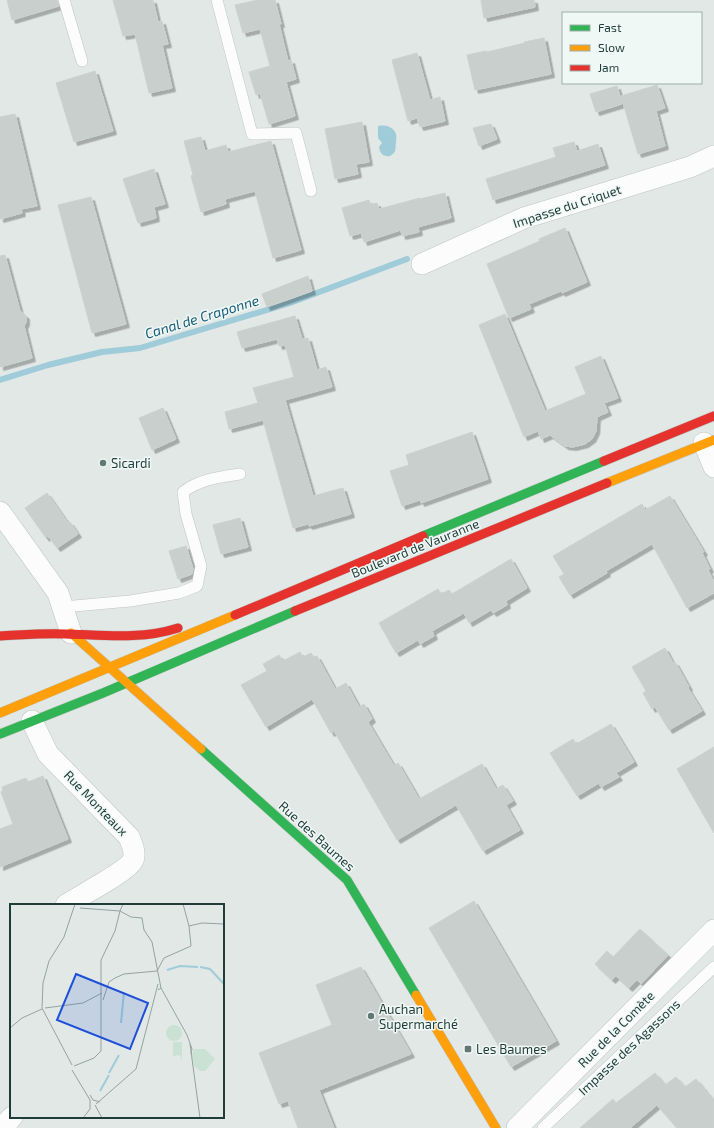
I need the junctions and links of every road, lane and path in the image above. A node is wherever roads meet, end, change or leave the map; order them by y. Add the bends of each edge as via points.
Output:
1 (64, 0) edge
2 (217, 0) edge
3 (82, 61) dead end
4 (714, 156) edge
5 (311, 192) dead end
6 (422, 264) dead end
7 (714, 416) edge
8 (709, 442) edge
9 (714, 467) edge
10 (240, 474) dead end
11 (0, 512) edge
12 (63, 607) junction
13 (206, 628) junction
14 (71, 634) junction
15 (0, 636) edge
16 (110, 668) junction
17 (127, 683) junction
18 (0, 713) edge
19 (32, 721) junction
20 (0, 734) edge
21 (68, 904) edge
22 (714, 930) edge
23 (714, 967) edge
24 (11, 1118) edge
25 (2, 1128) edge
26 (496, 1128) edge
27 (517, 1128) edge
28 (543, 1128) edge

1 - 3 lane
2 - 5 lane via 252,134 296,133
4 - 6 street, Impasse du Criquet via 690,167 524,218
7 - 13 street, Boulevard de Vauranne
8 - 9 street
8 - 17 street, Boulevard de Vauranne via 295,611
10 - 12 lane via 208,479 192,485 183,492 186,514 201,566 197,586 179,593 130,601
11 - 12 street via 58,593
12 - 14 street
13 - 14 street via 188,624 168,632 129,637
13 - 16 street, Boulevard de Vauranne
14 - 15 street
14 - 16 street, Rue des Baumes
16 - 17 street, Rue des Baumes
16 - 18 street, Boulevard de Vauranne
17 - 19 street, Boulevard de Vauranne
17 - 26 street, Rue des Baumes via 347,880
19 - 20 street, Boulevard de Vauranne
19 - 21 street, Rue Monteaux via 48,754 129,837 134,849 133,860 123,871
22 - 27 street, Rue de la Comète
23 - 28 lane, Impasse des Agassons
24 - 25 street

